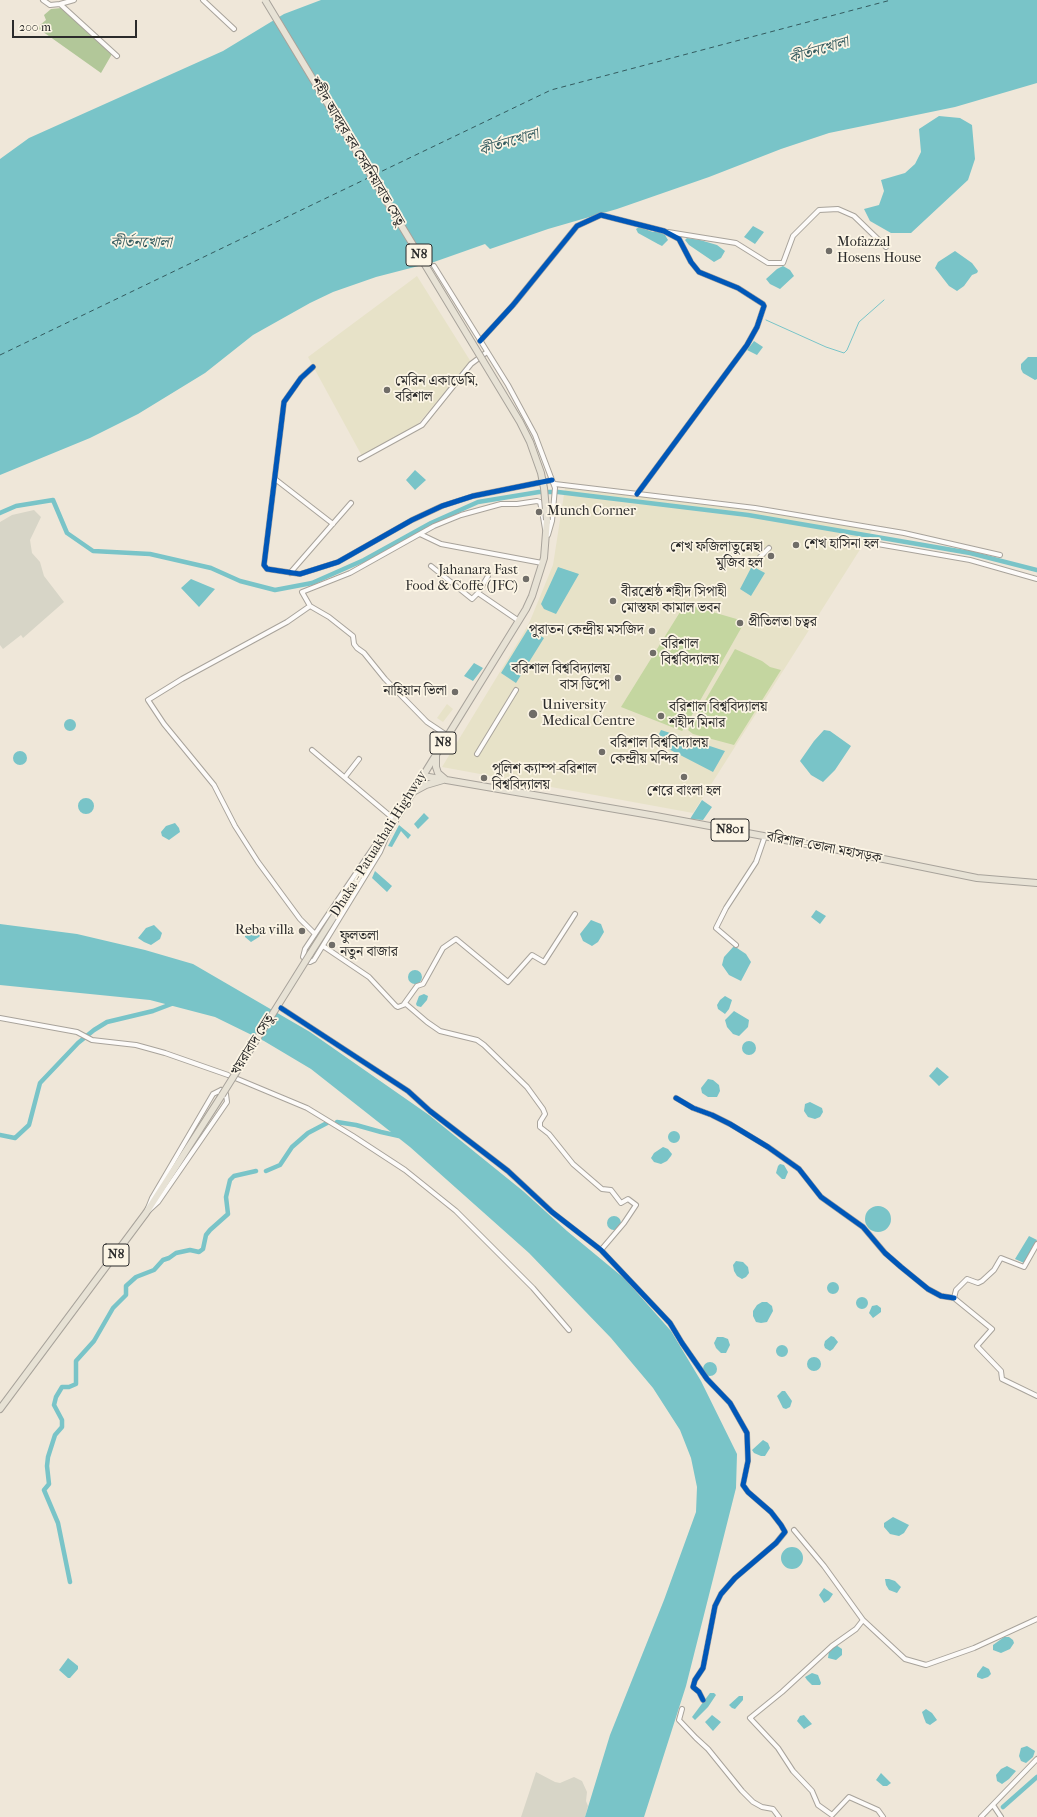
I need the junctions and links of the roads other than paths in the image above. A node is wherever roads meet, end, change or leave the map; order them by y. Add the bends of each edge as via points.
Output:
1 (43, 0) edge
2 (74, 0) edge
3 (203, 0) edge
4 (265, 0) edge
5 (60, 4) junction
6 (234, 29) dead end
7 (117, 56) dead end
8 (664, 231) junction
9 (886, 248) dead end
10 (434, 266) dead end
11 (480, 341) junction
12 (487, 352) junction
13 (312, 367) dead end
14 (360, 459) dead end
15 (275, 479) junction
16 (552, 480) junction
17 (555, 486) junction
18 (637, 494) junction
19 (351, 502) dead end
20 (547, 520) joint
21 (333, 524) junction
22 (420, 534) junction
23 (547, 539) junction
24 (866, 542) dead end
25 (769, 548) dead end
26 (1000, 555) dead end
27 (760, 557) dead end
28 (542, 563) junction
29 (431, 566) dead end
30 (290, 573) junction
31 (488, 576) dead end
32 (1037, 579) edge
33 (478, 592) junction
34 (310, 606) junction
35 (519, 621) junction
36 (516, 690) dead end
37 (448, 736) junction
38 (312, 750) dead end
39 (477, 754) dead end
40 (436, 755) junction
41 (359, 759) dead end
42 (423, 776) junction
43 (345, 777) junction
44 (447, 779) junction
45 (413, 792) junction
46 (395, 820) junction
47 (391, 826) junction
48 (765, 836) junction
49 (1037, 883) edge
50 (576, 914) dead end
51 (315, 934) junction
52 (736, 945) dead end
53 (323, 946) junction
54 (310, 954) joint
55 (404, 1004) junction
56 (281, 1008) dead end
57 (0, 1018) edge
58 (676, 1098) dead end
59 (146, 1213) junction
60 (1037, 1244) edge
61 (601, 1250) junction
62 (954, 1298) junction
63 (569, 1330) dead end
64 (1037, 1396) edge
65 (0, 1409) edge
66 (794, 1530) dead end
67 (1037, 1619) edge
68 (862, 1620) junction
69 (703, 1700) dead end
70 (682, 1709) dead end
71 (1037, 1759) edge
72 (993, 1804) junction
73 (779, 1817) edge
74 (883, 1817) edge
75 (981, 1817) edge
76 (1001, 1817) edge

1 - 5 street via 50,5
2 - 5 street
3 - 6 street
4 - 20 highway, শহীদ আবদুর রব সেরনিয়াবাত সেতু / N8, bridge via 520,422 541,473
5 - 7 street
8 - 9 street via 736,244 768,263 783,263 793,236 819,210 838,209 854,216
8 - 11 street via 601,215 577,226 513,305
8 - 18 street via 679,239 699,272 738,288 764,306 747,345
10 - 11 street
11 - 12 street
12 - 14 street via 471,364 422,425
12 - 16 street via 535,435
13 - 15 street via 284,402
15 - 21 street
15 - 30 street via 264,565 268,569
16 - 17 street
16 - 30 street via 473,496 442,506 338,562 300,574
17 - 18 street
17 - 23 street via 556,495
18 - 26 street via 754,508 904,533
19 - 21 street
20 - 23 highway, Dhaka - Patuakhali Highway / N8
21 - 30 street
22 - 23 street via 446,521 501,504 537,501 541,504
22 - 28 street via 441,544
22 - 34 street via 350,573 302,592
23 - 28 highway, Dhaka - Patuakhali Highway / N8
24 - 32 street via 970,560
25 - 27 street
28 - 35 highway, Dhaka - Patuakhali Highway / N8 via 532,596
29 - 33 street via 472,599
31 - 33 street
33 - 35 street
34 - 37 street via 353,636 354,644 385,679 428,722
34 - 51 street via 287,622 148,700 164,724 214,785 235,826 258,862 300,919
35 - 37 highway, Dhaka - Patuakhali Highway / N8
36 - 39 street
37 - 40 highway, Dhaka - Patuakhali Highway / N8
38 - 43 street
40 - 42 highway, Dhaka - Patuakhali Highway / N8
40 - 44 highway via 438,772
41 - 43 street
42 - 44 highway, বরিশাল-ভোলা মহাসড়ক / N801
42 - 45 highway, Dhaka - Patuakhali Highway / N8
43 - 46 street
44 - 45 highway
44 - 48 highway, বরিশাল-ভোলা মহাসড়ক / N801
45 - 46 highway, Dhaka - Patuakhali Highway / N8
46 - 47 highway, Dhaka - Patuakhali Highway / N8
47 - 51 street via 373,848
47 - 53 street via 380,852
47 - 54 highway, Dhaka - Patuakhali Highway / N8
48 - 49 highway, বরিশাল-ভোলা মহাসড়ক / N801 via 977,878
48 - 52 street via 756,862 716,928
50 - 55 street via 544,962 532,955 508,982 456,939 443,948 423,984 417,986
51 - 53 street via 303,957 310,962 314,960
53 - 55 street via 369,977 396,1006
54 - 59 highway, খয়রাবাদ সেতু / N8, bridge
55 - 61 street via 440,1031 477,1040 484,1045 527,1087 545,1114 540,1127 570,1160 602,1189 611,1190 621,1203 628,1199 636,1205
56 - 61 street via 408,1091
57 - 63 street via 77,1032 92,1040 136,1045 165,1053 228,1074 307,1108 405,1170 456,1211 533,1288
58 - 62 street via 730,1124 799,1169 820,1197 863,1227 885,1254 928,1289 941,1296
59 - 59 street via 152,1198 213,1094 221,1090 226,1094 227,1102 158,1202
59 - 65 highway, N8
60 - 62 street via 1024,1267 1000,1258 994,1270 982,1281 978,1283 967,1279 956,1290
61 - 69 street via 670,1323 707,1379 730,1403 747,1433 748,1461 743,1486 771,1512 785,1532 736,1578 721,1594 715,1606 703,1668 693,1687
62 - 64 street via 992,1329 977,1346 1001,1371 1002,1379
66 - 68 street via 824,1566
67 - 68 street via 980,1646 926,1665 905,1659
68 - 74 street via 856,1629 832,1646 750,1718 778,1748 793,1771 812,1792 818,1805 832,1815 849,1796 878,1810
70 - 73 street via 679,1720 708,1749 742,1791 753,1802 773,1809
71 - 72 street
72 - 75 street
72 - 76 street

